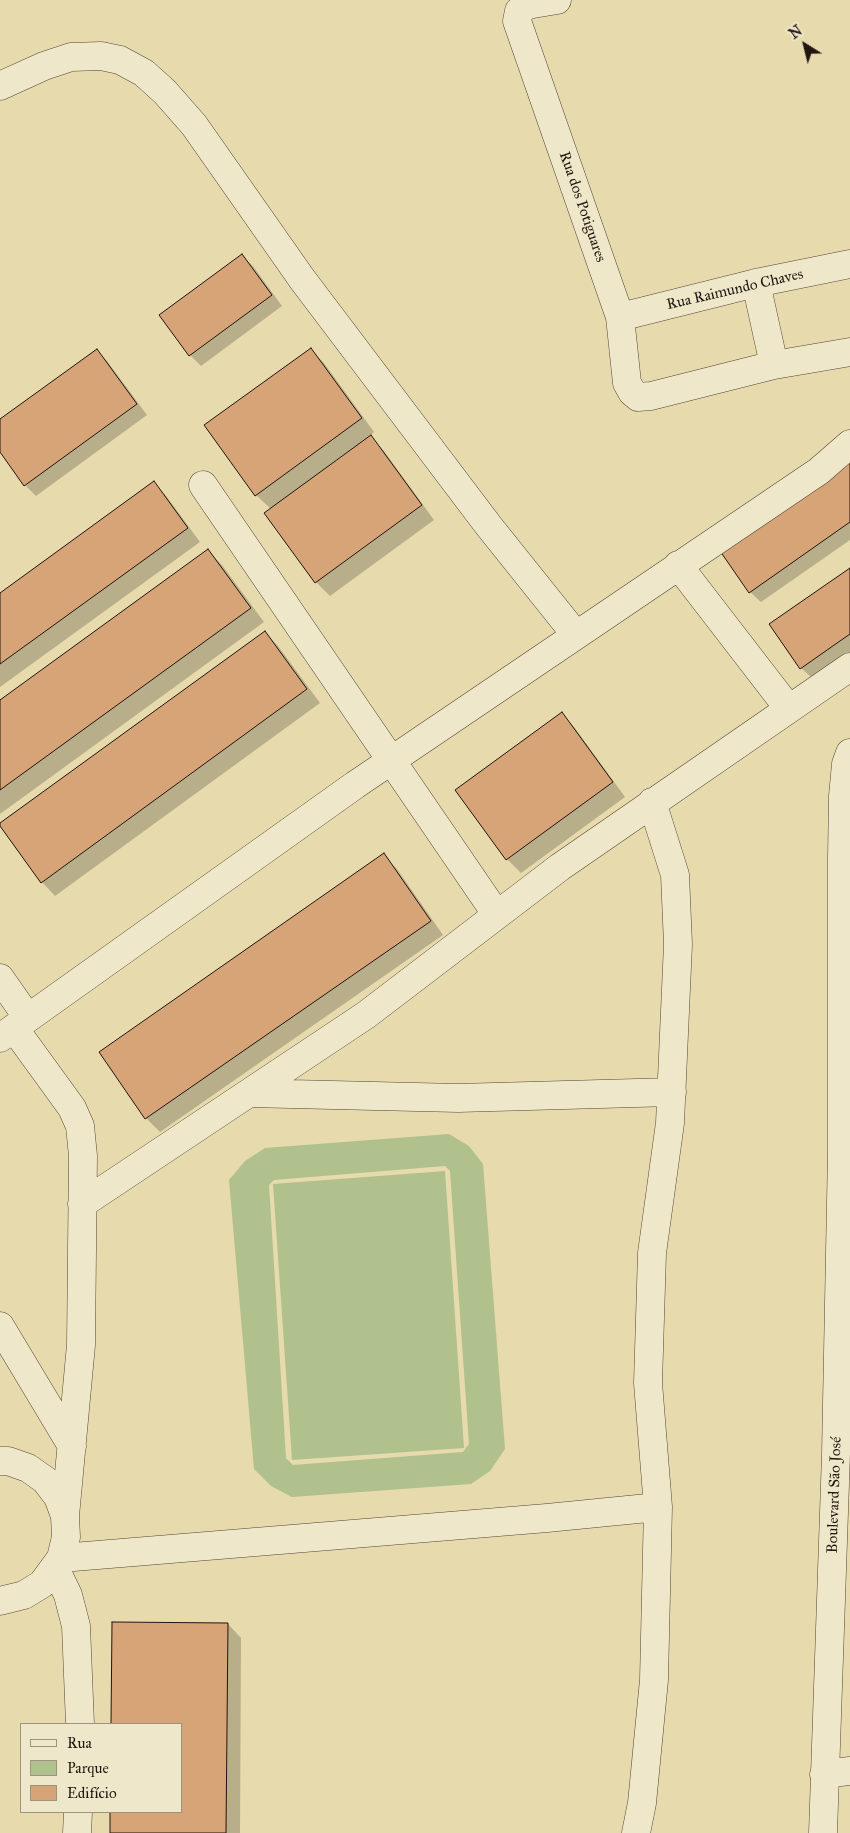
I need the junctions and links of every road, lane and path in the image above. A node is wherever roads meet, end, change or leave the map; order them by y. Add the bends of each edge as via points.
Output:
1 (557, 0) edge
2 (0, 86) edge
3 (850, 264) edge
4 (756, 283) junction
5 (620, 316) junction
6 (850, 352) edge
7 (774, 365) junction
8 (850, 444) edge
9 (203, 485) dead end
10 (678, 565) junction
11 (576, 635) junction
12 (850, 667) edge
13 (789, 709) junction
14 (850, 753) edge
15 (391, 761) junction
16 (652, 802) junction
17 (846, 857) edge
18 (497, 915) junction
19 (0, 978) edge
20 (14, 1028) edge
21 (672, 1092) junction
22 (250, 1094) junction
23 (846, 1152) edge
24 (82, 1204) junction
25 (0, 1326) edge
26 (72, 1446) junction
27 (843, 1454) edge
28 (0, 1461) edge
29 (658, 1507) junction
30 (65, 1516) junction
31 (58, 1563) junction
32 (0, 1601) edge
33 (80, 1723) edge
34 (837, 1773) edge
35 (78, 1813) edge
36 (77, 1833) edge
37 (636, 1833) edge
38 (823, 1833) edge

1 - 5 street, Rua dos Potiguares via 527,5 519,11 517,21
2 - 11 street via 70,57 101,56 120,60 144,73 165,92 194,125 302,279 488,526
3 - 4 street, Rua Raimundo Chaves
4 - 5 street, Rua Raimundo Chaves
4 - 7 street
5 - 7 street, Rua dos Potiguares via 627,382 634,395 651,396
6 - 7 street
8 - 10 street via 819,471
9 - 15 street
10 - 11 street
10 - 13 street
11 - 15 street
12 - 13 street
13 - 16 street
14 - 17 street, Boulevard São José via 844,788
15 - 18 street
15 - 20 street
16 - 18 street
16 - 21 street via 674,875 677,902
17 - 23 street, Boulevard São José
18 - 22 street via 366,1015
19 - 20 street
20 - 24 street via 72,1108 80,1126
21 - 22 street via 458,1098
21 - 29 street via 652,1262 648,1383
22 - 24 street
23 - 27 street, Boulevard São José
24 - 26 street via 81,1345
25 - 26 street
26 - 30 street
27 - 34 street, Boulevard São José
28 - 30 street via 28,1468 45,1480 58,1497
29 - 31 street
29 - 37 street via 654,1680
30 - 31 street via 66,1537
31 - 32 street via 42,1584 24,1595
31 - 33 street via 76,1626
34 - 38 street, Boulevard São José
35 - 36 street

